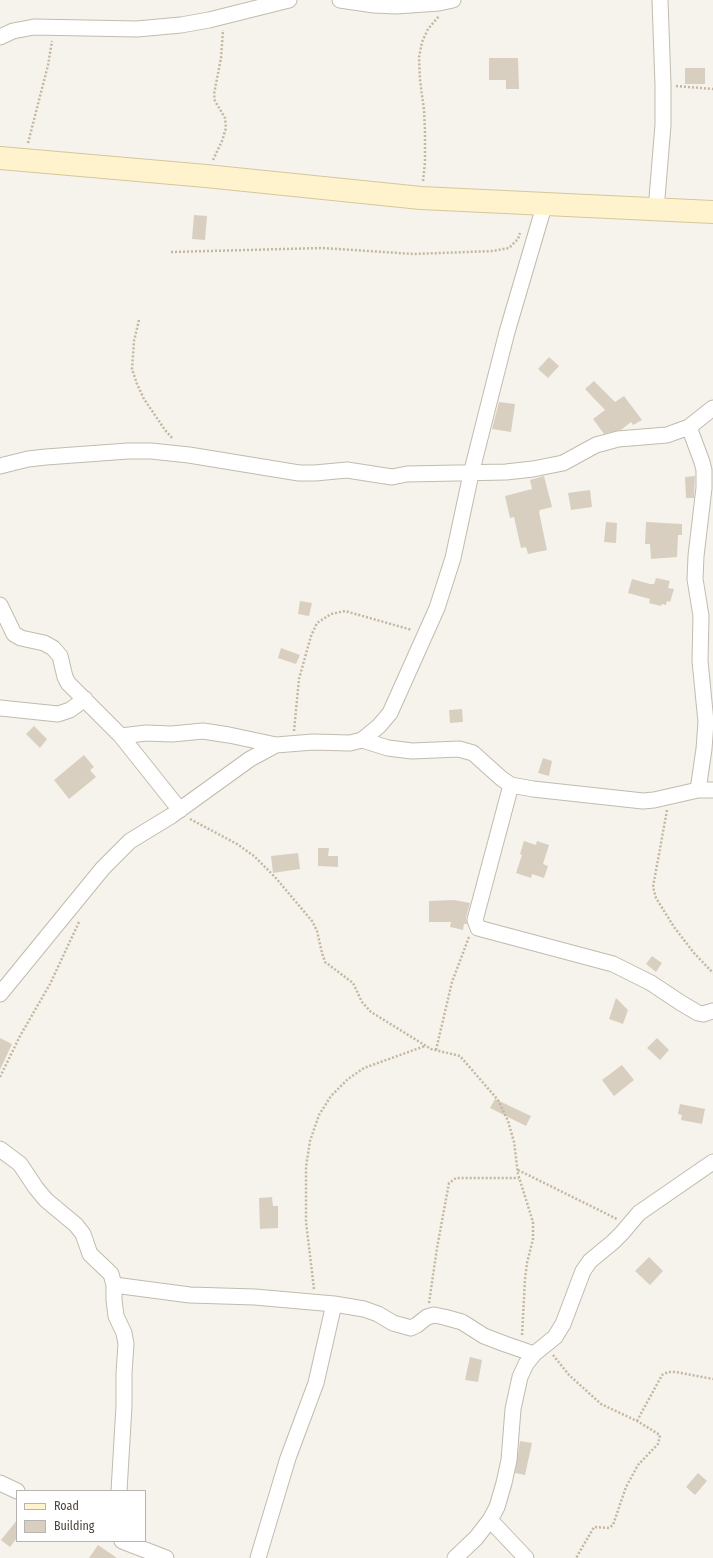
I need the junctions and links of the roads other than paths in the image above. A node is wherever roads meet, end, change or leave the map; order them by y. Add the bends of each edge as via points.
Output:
1 (289, 0) edge
2 (340, 0) edge
3 (453, 0) edge
4 (660, 0) edge
5 (0, 37) edge
6 (0, 158) edge
7 (537, 204) junction
8 (656, 210) junction
9 (713, 212) edge
10 (713, 408) edge
11 (689, 428) junction
12 (0, 466) edge
13 (471, 474) junction
14 (0, 605) edge
15 (85, 699) junction
16 (0, 708) edge
17 (121, 736) junction
18 (362, 740) junction
19 (276, 745) junction
20 (511, 784) junction
21 (698, 790) junction
22 (713, 790) edge
23 (179, 811) junction
24 (0, 994) edge
25 (713, 1011) edge
26 (0, 1149) edge
27 (713, 1162) edge
28 (114, 1285) junction
29 (334, 1304) junction
30 (533, 1350) junction
31 (0, 1483) edge
32 (119, 1490) edge
33 (16, 1491) edge
34 (490, 1520) junction
35 (125, 1542) edge
36 (166, 1558) edge
37 (258, 1558) edge
38 (455, 1558) edge
39 (526, 1558) edge

1 - 5 street via 209,20 156,28 34,26
2 - 3 street via 396,6
4 - 8 street via 663,125
6 - 7 street via 421,198
7 - 8 street
7 - 13 street
8 - 9 street
10 - 11 street
11 - 13 street via 667,435 618,439 596,445 563,463 534,469
11 - 21 street via 704,470 696,580 701,616 700,660 706,722
12 - 13 street via 46,457 151,451 299,473 347,470 392,477 407,474
13 - 18 street via 453,558 426,635 390,713
14 - 15 street via 14,634 53,648 60,656 68,683
15 - 16 street via 70,710 58,714
15 - 17 street
17 - 19 street via 203,731
17 - 23 street
18 - 19 street via 350,743
18 - 20 street via 388,748 412,751 459,749 473,753
19 - 23 street via 250,760
20 - 21 street via 533,789 643,801
20 - 25 street via 475,920 478,928 613,964 651,983 698,1013
21 - 22 street
23 - 24 street via 130,841 103,868
26 - 28 street via 20,1164 46,1200 84,1234 90,1254 111,1274
27 - 30 street via 639,1213 613,1242 590,1260 577,1283 563,1324 554,1337
28 - 29 street via 190,1295
28 - 32 street via 116,1316 126,1344
29 - 30 street via 364,1309 402,1327 411,1328 427,1317 439,1316 462,1322 484,1336
29 - 37 street via 316,1383 288,1458
30 - 34 street via 516,1391 509,1460 497,1507
31 - 33 street
34 - 38 street
34 - 39 street
35 - 36 street

